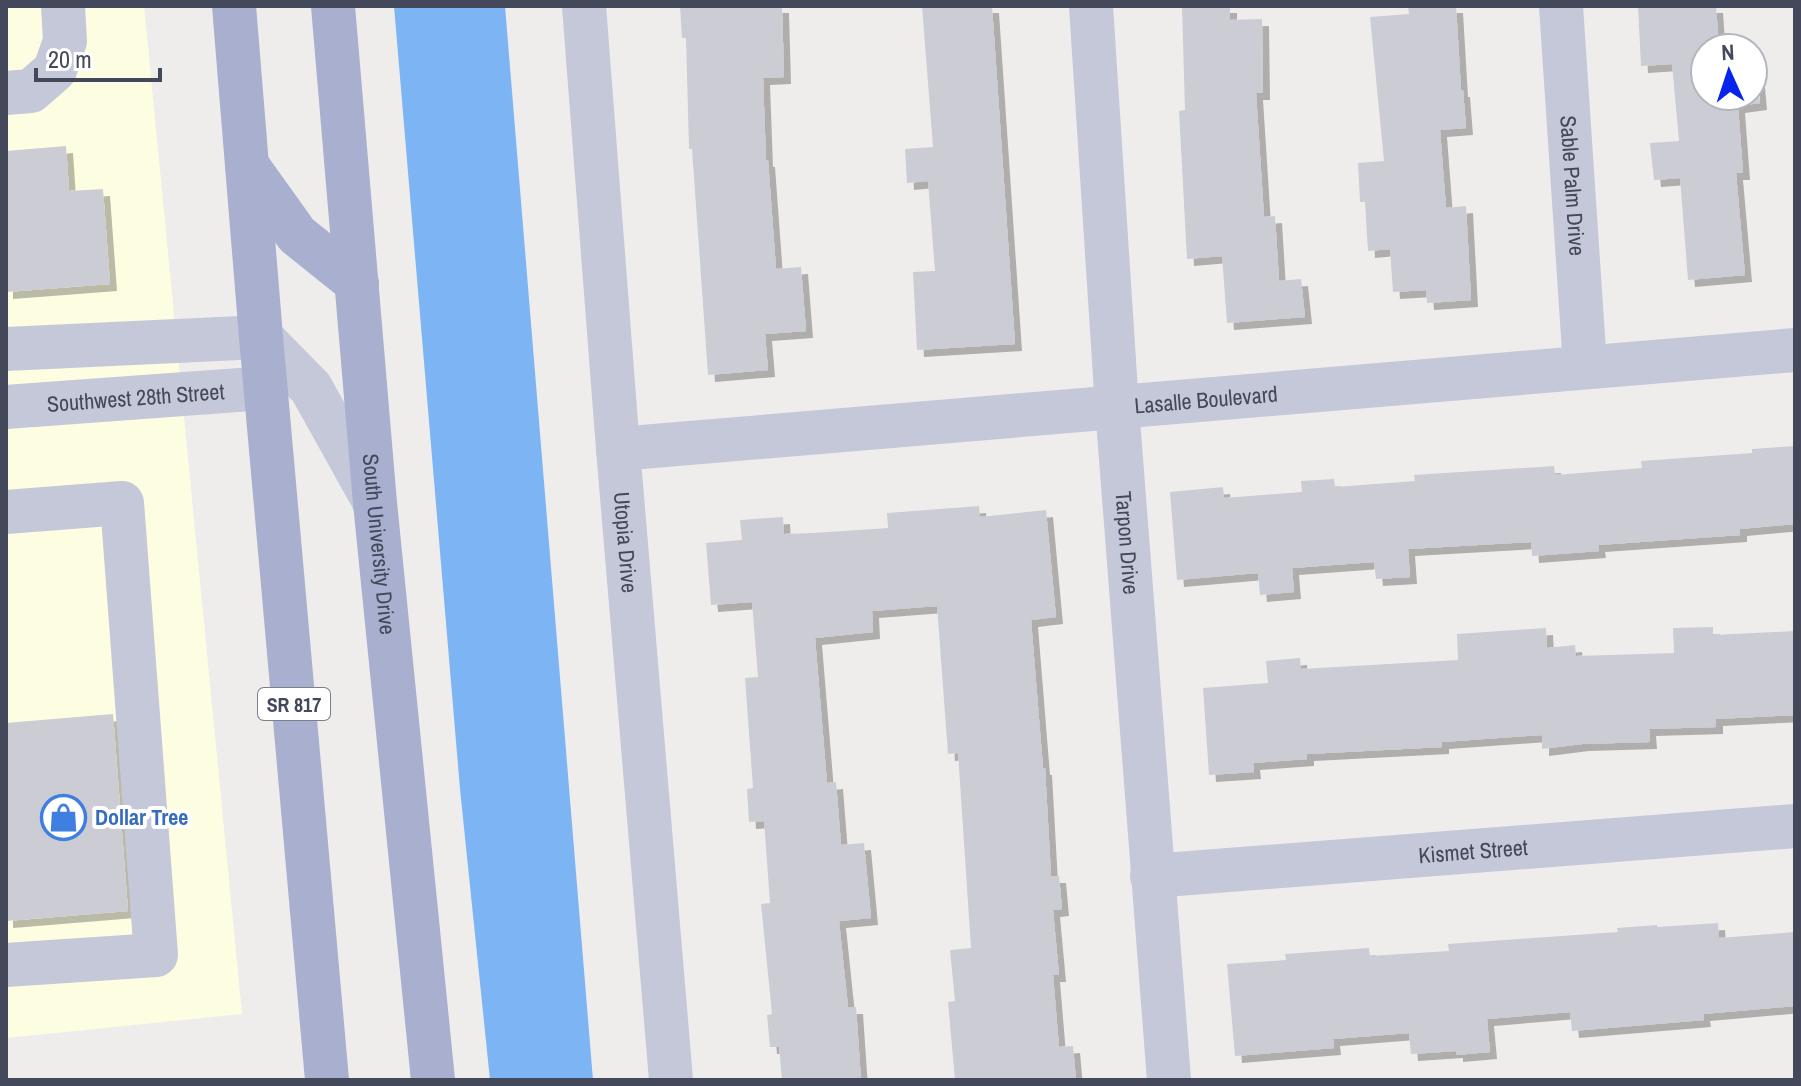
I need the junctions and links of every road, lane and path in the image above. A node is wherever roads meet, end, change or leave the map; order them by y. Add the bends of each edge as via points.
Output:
1 (63, 6) edge
2 (234, 6) edge
3 (333, 6) edge
4 (584, 6) edge
5 (1091, 6) edge
6 (1561, 6) edge
7 (6, 93) edge
8 (247, 165) junction
9 (357, 283) junction
10 (261, 337) junction
11 (6, 349) edge
12 (1795, 350) edge
13 (1585, 366) junction
14 (266, 388) junction
15 (6, 407) edge
16 (1117, 407) junction
17 (618, 449) junction
18 (375, 503) junction
19 (6, 512) edge
20 (1795, 826) edge
21 (1152, 876) junction
22 (6, 965) edge
23 (327, 1080) edge
24 (433, 1080) edge
25 (671, 1080) edge
26 (1169, 1080) edge

1 - 7 street via 65,41 55,70 31,91
2 - 8 main road, SR 817
3 - 9 main road, South University Drive
4 - 17 street, Utopia Drive
5 - 16 street, Tarpon Drive
6 - 13 street, Sable Palm Drive
8 - 9 main road via 297,235
8 - 10 main road, SR 817
9 - 18 main road, South University Drive
10 - 11 street
10 - 14 main road, SR 817
10 - 18 street via 311,388
12 - 13 street, Lasalle Boulevard
13 - 16 street, Lasalle Boulevard
14 - 15 street, Southwest 28th Street
14 - 23 main road, SR 817
16 - 17 street, Lasalle Boulevard
16 - 21 street, Tarpon Drive
17 - 25 street, Utopia Drive
18 - 24 main road, South University Drive
19 - 22 street via 122,503 156,955
20 - 21 street, Kismet Street
21 - 26 street, Tarpon Drive

